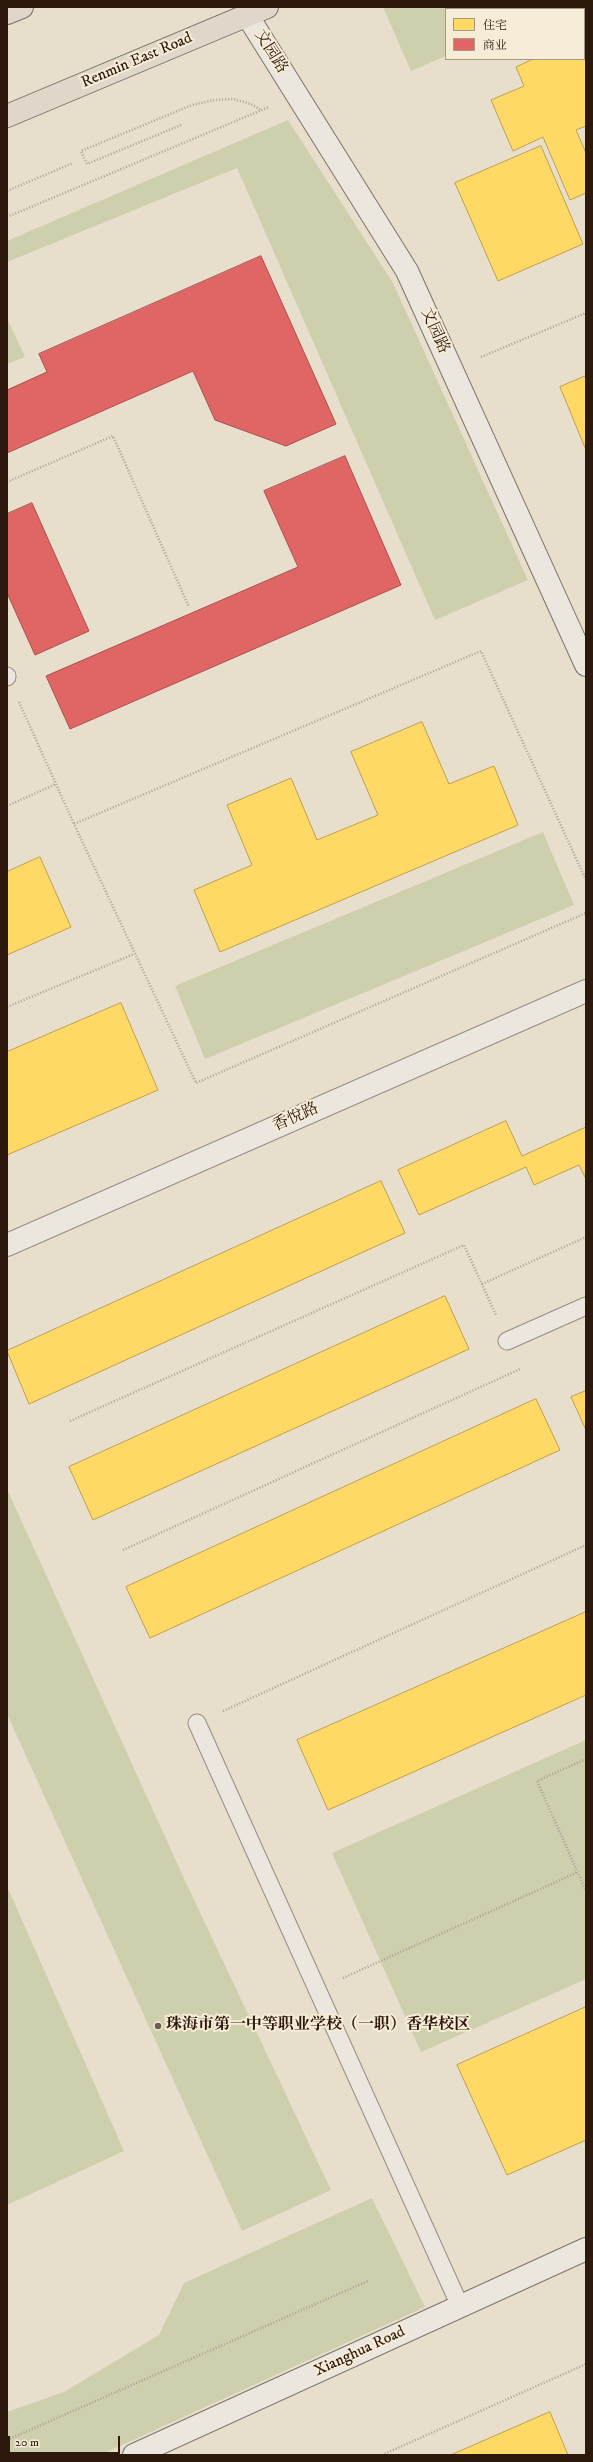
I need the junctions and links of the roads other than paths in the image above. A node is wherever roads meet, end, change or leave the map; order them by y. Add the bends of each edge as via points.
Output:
1 (22, 7) edge
2 (267, 7) edge
3 (7, 14) edge
4 (247, 15) junction
5 (7, 116) edge
6 (586, 665) edge
7 (586, 991) edge
8 (7, 1245) edge
9 (586, 1306) edge
10 (507, 1341) road end
11 (197, 1723) road end
12 (586, 2249) edge
13 (460, 2306) junction
14 (134, 2455) edge

1 - 3 main road
2 - 4 main road, Renmin East Road
4 - 5 main road, Renmin East Road
4 - 6 street, 文园路 via 407,271
7 - 8 street, 香悅路
9 - 10 lane
11 - 13 lane
12 - 13 street, Xianghua Road
13 - 14 street, Xianghua Road

